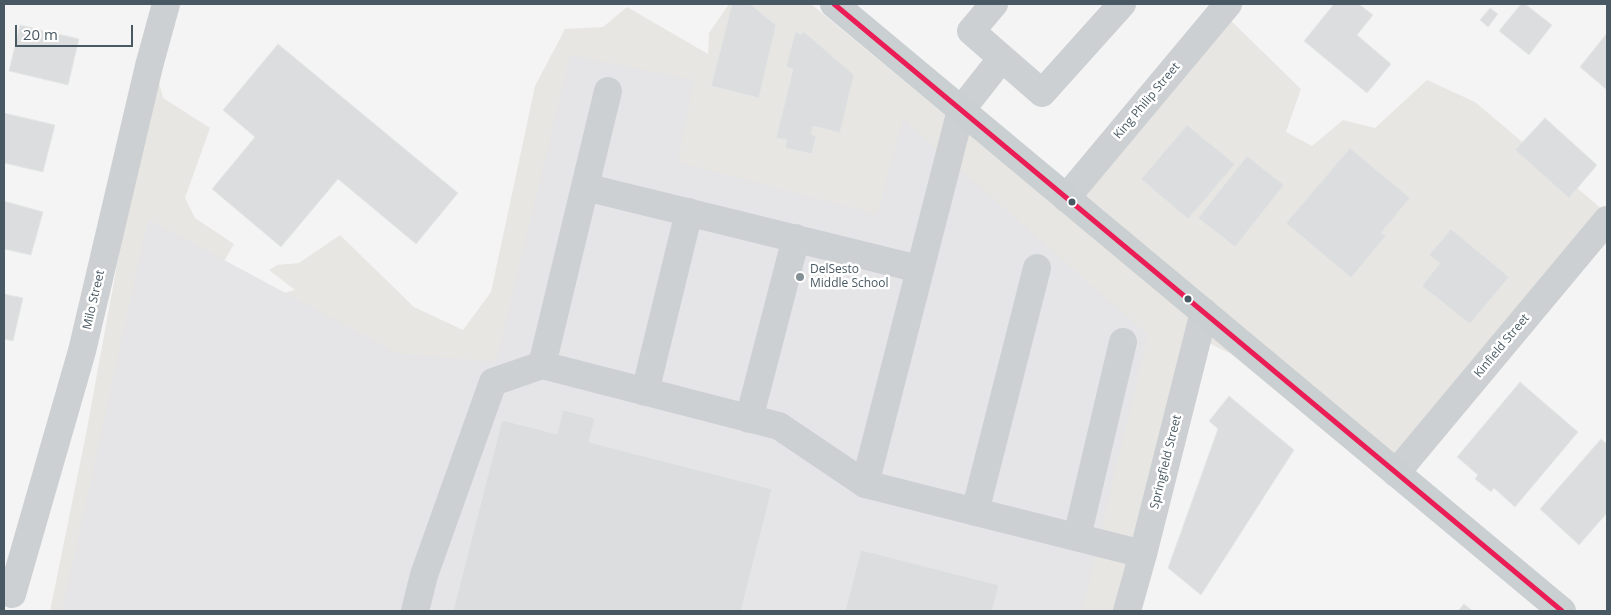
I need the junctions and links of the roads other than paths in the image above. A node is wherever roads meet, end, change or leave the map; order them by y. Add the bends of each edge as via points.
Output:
1 (166, 4) edge
2 (834, 4) edge
3 (994, 4) edge
4 (1122, 4) edge
5 (1214, 9) edge
6 (1002, 58) junction
7 (608, 91) dead end
8 (961, 110) junction
9 (585, 187) junction
10 (1066, 198) junction
11 (689, 212) junction
12 (1607, 220) edge
13 (796, 238) junction
14 (1037, 268) dead end
15 (919, 269) junction
16 (1204, 312) junction
17 (1123, 342) dead end
18 (542, 365) junction
19 (645, 392) junction
20 (749, 419) junction
21 (1396, 473) junction
22 (865, 484) junction
23 (975, 512) junction
24 (1076, 537) junction
25 (1143, 554) junction
26 (12, 594) dead end
27 (415, 611) edge
28 (1127, 611) edge
29 (1562, 611) edge

1 - 26 street, Milo Street via 82,352
2 - 8 main road
3 - 6 street via 971,31
4 - 6 street via 1042,93
5 - 10 street, King Philip Street
6 - 8 street
7 - 9 street
8 - 10 main road
8 - 15 street
9 - 11 street
9 - 18 street
10 - 16 main road
11 - 13 street
11 - 19 street
12 - 21 street, Kinfield Street
13 - 15 street
13 - 20 street
14 - 23 street
15 - 22 street
16 - 21 main road
16 - 25 street, Springfield Street
17 - 24 street
18 - 19 street
18 - 27 street via 493,382 424,575
19 - 20 street
20 - 22 street via 778,426
21 - 29 main road
22 - 23 street
23 - 24 street
24 - 25 street
25 - 28 street, Springfield Street

